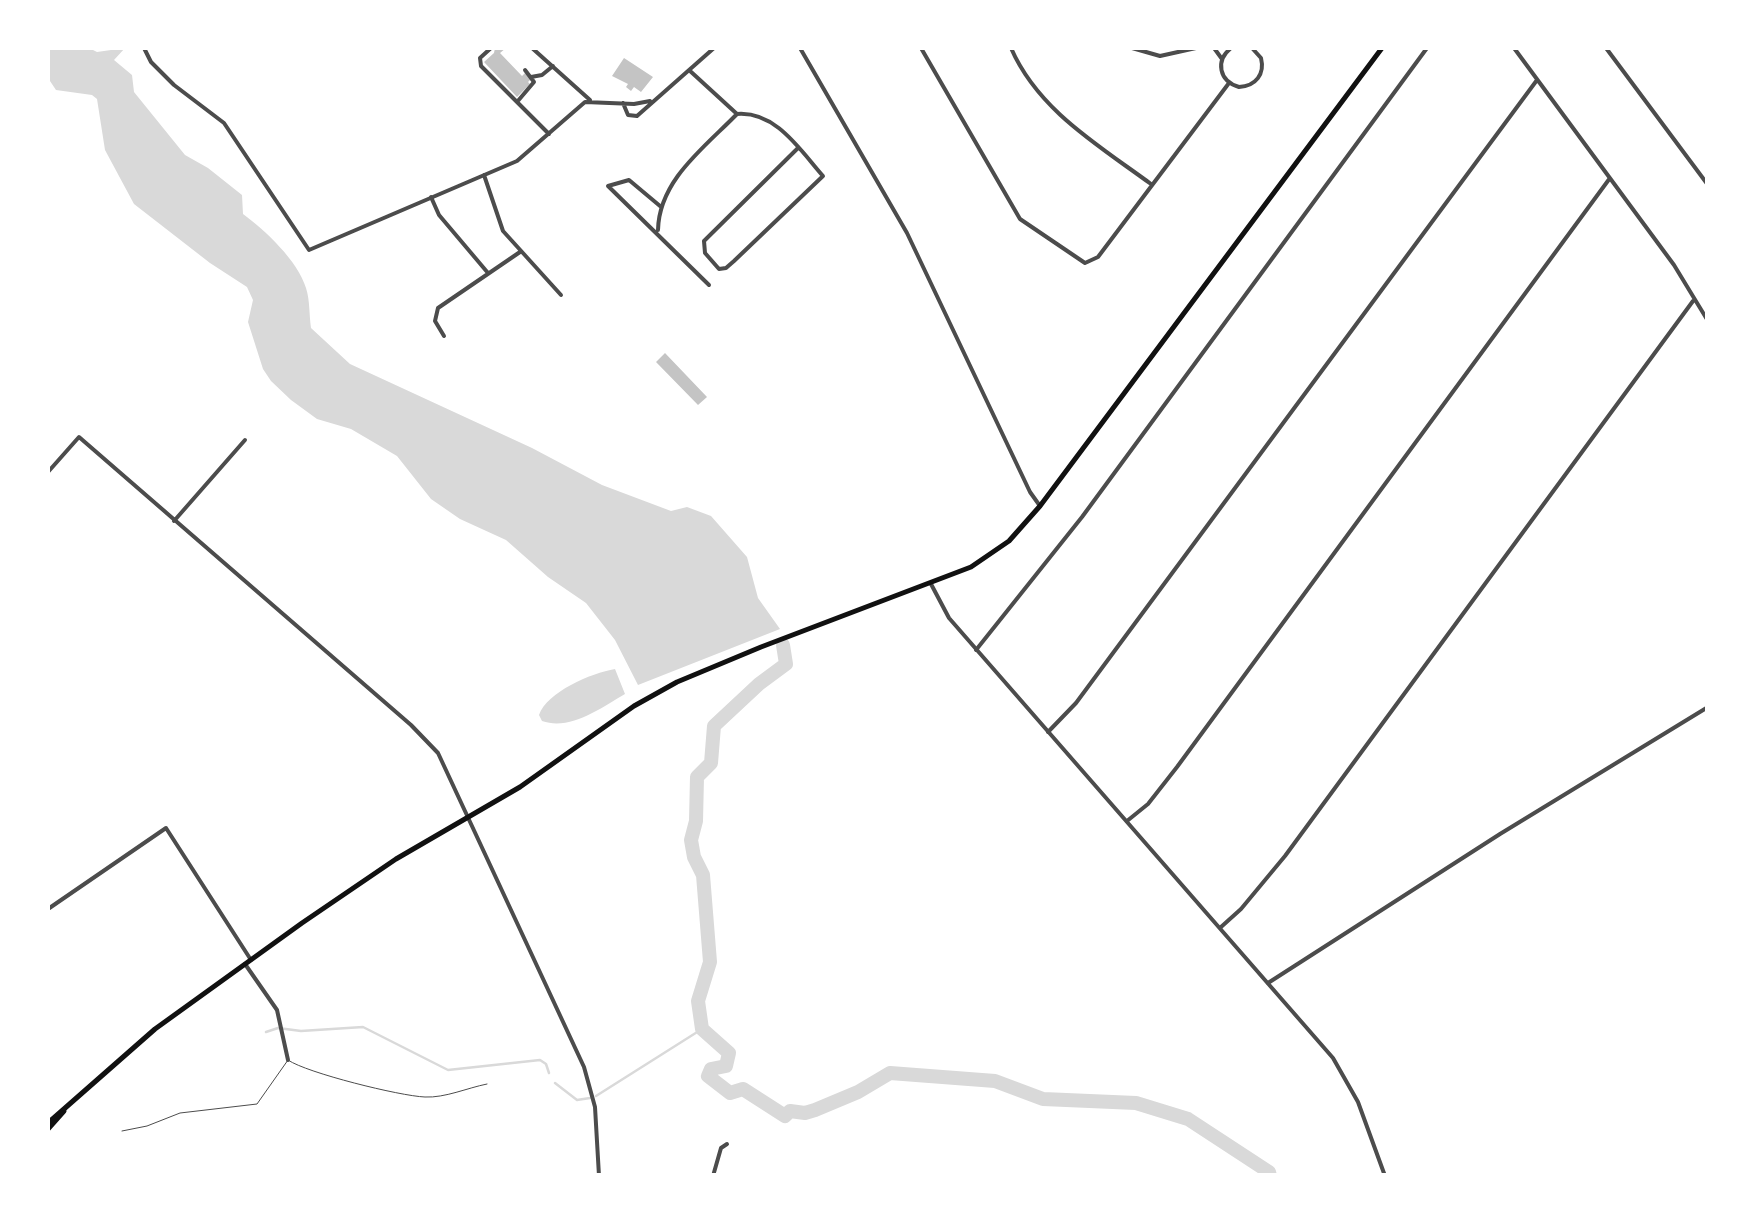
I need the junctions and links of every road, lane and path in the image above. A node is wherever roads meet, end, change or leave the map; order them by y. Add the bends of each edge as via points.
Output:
1 (144, 48) edge
2 (491, 48) edge
3 (532, 48) edge
4 (714, 48) edge
5 (800, 48) edge
6 (921, 48) edge
7 (1011, 48) edge
8 (1132, 48) edge
9 (1196, 48) edge
10 (1214, 48) edge
11 (1231, 48) edge
12 (1254, 48) edge
13 (1382, 48) edge
14 (1427, 48) edge
15 (1514, 48) edge
16 (1606, 48) edge
17 (1222, 59) junction
18 (553, 66) junction
19 (525, 70) dead end
20 (689, 70) junction
21 (531, 76) junction
22 (1537, 80) junction
23 (1229, 83) junction
24 (590, 100) junction
25 (650, 101) junction
26 (517, 102) junction
27 (623, 103) junction
28 (737, 114) junction
29 (549, 134) junction
30 (798, 148) junction
31 (484, 176) junction
32 (1610, 178) junction
33 (1152, 184) junction
34 (1708, 185) edge
35 (431, 197) junction
36 (660, 206) junction
37 (658, 233) junction
38 (520, 252) junction
39 (489, 274) junction
40 (709, 285) dead end
41 (561, 295) dead end
42 (1693, 301) junction
43 (1708, 321) edge
44 (444, 336) dead end
45 (245, 440) dead end
46 (48, 472) edge
47 (1040, 506) junction
48 (174, 521) junction
49 (931, 584) junction
50 (976, 650) junction
51 (1708, 707) edge
52 (1048, 732) junction
53 (469, 818) junction
54 (1127, 822) junction
55 (48, 909) edge
56 (1220, 928) junction
57 (248, 962) junction
58 (1268, 983) junction
59 (288, 1060) junction
60 (487, 1084) dead end
61 (48, 1126) edge
62 (122, 1131) dead end
63 (728, 1144) dead end
64 (598, 1176) edge
65 (712, 1176) edge
66 (1385, 1176) edge

1 - 35 street via 174,85 224,123 307,250
2 - 26 street via 481,66
3 - 18 street
4 - 20 street
5 - 47 street via 903,225
6 - 33 street via 1020,219 1080,262 1098,257
7 - 33 street via 1046,102
8 - 9 street via 1160,56
10 - 17 street
11 - 17 street
12 - 23 street via 1262,64 1258,79 1244,87
13 - 47 main road
14 - 50 street
15 - 22 street
16 - 34 street
17 - 23 street
18 - 21 street
18 - 24 street
19 - 21 street
20 - 25 street
20 - 28 street
21 - 26 street via 533,86
22 - 32 street
22 - 52 street
23 - 33 street
24 - 27 street
24 - 29 street
25 - 27 street
25 - 27 street via 634,117
26 - 29 street
28 - 30 street via 762,116
28 - 36 street via 668,188
29 - 31 street via 524,157
30 - 30 street via 824,176 719,269 704,253 704,241
31 - 35 street
31 - 38 street via 503,231
32 - 42 street
32 - 54 street via 1177,768
35 - 39 street
36 - 37 street
36 - 37 street via 630,180 608,186
37 - 40 street
38 - 39 street
38 - 41 street
39 - 44 street via 438,308 435,322
42 - 43 street
42 - 56 street via 1285,856
45 - 48 street
46 - 48 street via 79,437
47 - 49 main road via 991,555
48 - 53 street via 423,736 443,760
49 - 50 street
49 - 53 main road via 688,678 634,706
50 - 52 street
51 - 58 street
52 - 54 street
53 - 57 main road via 378,871
53 - 64 street via 592,1092
54 - 56 street
55 - 57 street via 166,828
56 - 58 street
57 - 59 street via 277,1010
57 - 61 main road via 156,1029
58 - 66 street via 1342,1072
59 - 60 lane via 423,1097
59 - 62 lane via 257,1104 180,1113
63 - 65 street

